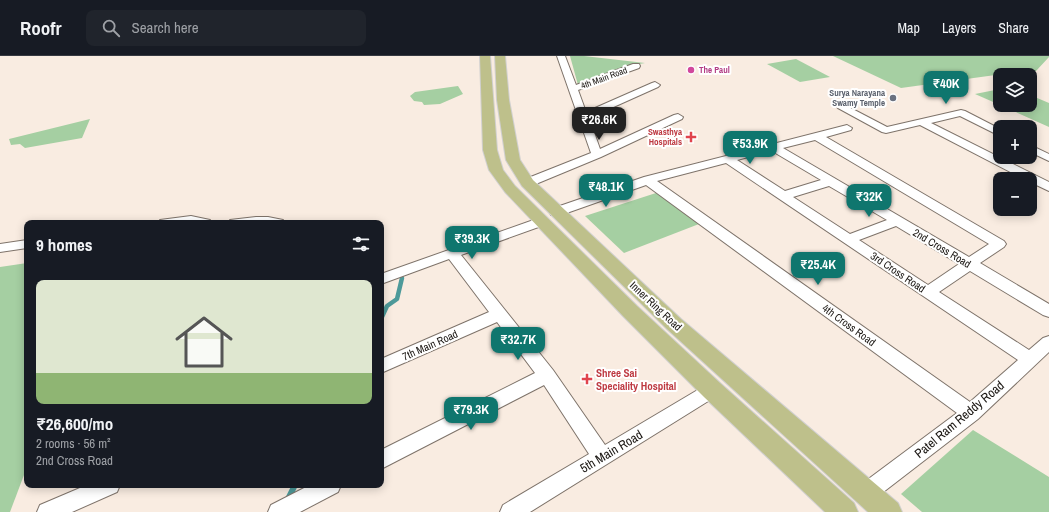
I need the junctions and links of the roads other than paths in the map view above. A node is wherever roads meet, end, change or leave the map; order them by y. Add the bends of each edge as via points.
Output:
1 (485, 56) edge
2 (500, 56) edge
3 (561, 56) edge
4 (636, 66) dead end
5 (655, 85) dead end
6 (573, 89) junction
7 (841, 106) dead end
8 (583, 117) junction
9 (678, 117) dead end
10 (922, 122) junction
11 (847, 128) dead end
12 (993, 129) edge
13 (817, 136) junction
14 (773, 147) junction
15 (1037, 152) edge
16 (597, 155) junction
17 (1049, 158) edge
18 (727, 159) junction
19 (648, 180) junction
20 (831, 181) junction
21 (527, 183) junction
22 (1049, 187) edge
23 (783, 196) junction
24 (549, 217) junction
25 (898, 221) junction
26 (848, 239) junction
27 (24, 244) edge
28 (0, 248) edge
29 (24, 253) edge
30 (452, 253) junction
31 (0, 257) edge
32 (970, 264) junction
33 (385, 278) edge
34 (928, 292) junction
35 (1049, 312) edge
36 (500, 314) junction
37 (1049, 342) edge
38 (1029, 359) junction
39 (384, 365) edge
40 (547, 375) junction
41 (712, 390) junction
42 (971, 413) junction
43 (602, 457) junction
44 (384, 458) edge
45 (103, 488) edge
46 (325, 488) edge
47 (866, 493) junction
48 (839, 511) edge
49 (48, 512) edge
50 (279, 512) edge
51 (511, 512) edge
52 (888, 512) edge

1 - 24 main road, Inner Ring Road via 490,150 496,170 510,189
2 - 21 main road, Inner Ring Road via 503,100 513,160
3 - 6 street
4 - 6 street, 4th Main Road
5 - 8 street
6 - 8 street
7 - 10 street via 886,130
8 - 16 street
9 - 16 street
10 - 12 street via 961,113
10 - 22 street
11 - 13 street
13 - 14 street
13 - 32 street via 999,244
14 - 18 street
14 - 20 street, 2nd Cross Road
15 - 17 street
16 - 21 street
18 - 19 street
18 - 23 street, 3rd Cross Road
19 - 24 street
19 - 42 street, 4th Cross Road
20 - 23 street
20 - 25 street, 2nd Cross Road
21 - 24 main road, Inner Ring Road
23 - 26 street, 3rd Cross Road
24 - 30 street
24 - 41 main road, Inner Ring Road via 630,311
24 - 47 main road, Inner Ring Road
25 - 26 street
25 - 32 street, 2nd Cross Road
26 - 34 street, 3rd Cross Road
27 - 28 street
29 - 31 street
30 - 33 street
30 - 36 street
32 - 34 street
32 - 35 street, 2nd Cross Road
34 - 38 street, 3rd Cross Road
36 - 39 street, 7th Main Road
36 - 40 street
37 - 38 street, Patel Ram Reddy Road
38 - 42 street, Patel Ram Reddy Road
40 - 43 street
40 - 44 street
41 - 43 street, 5th Main Road
41 - 48 main road, Inner Ring Road
42 - 47 street, Patel Ram Reddy Road
43 - 51 street, 5th Main Road
45 - 49 street
46 - 50 street
47 - 52 main road, Inner Ring Road

